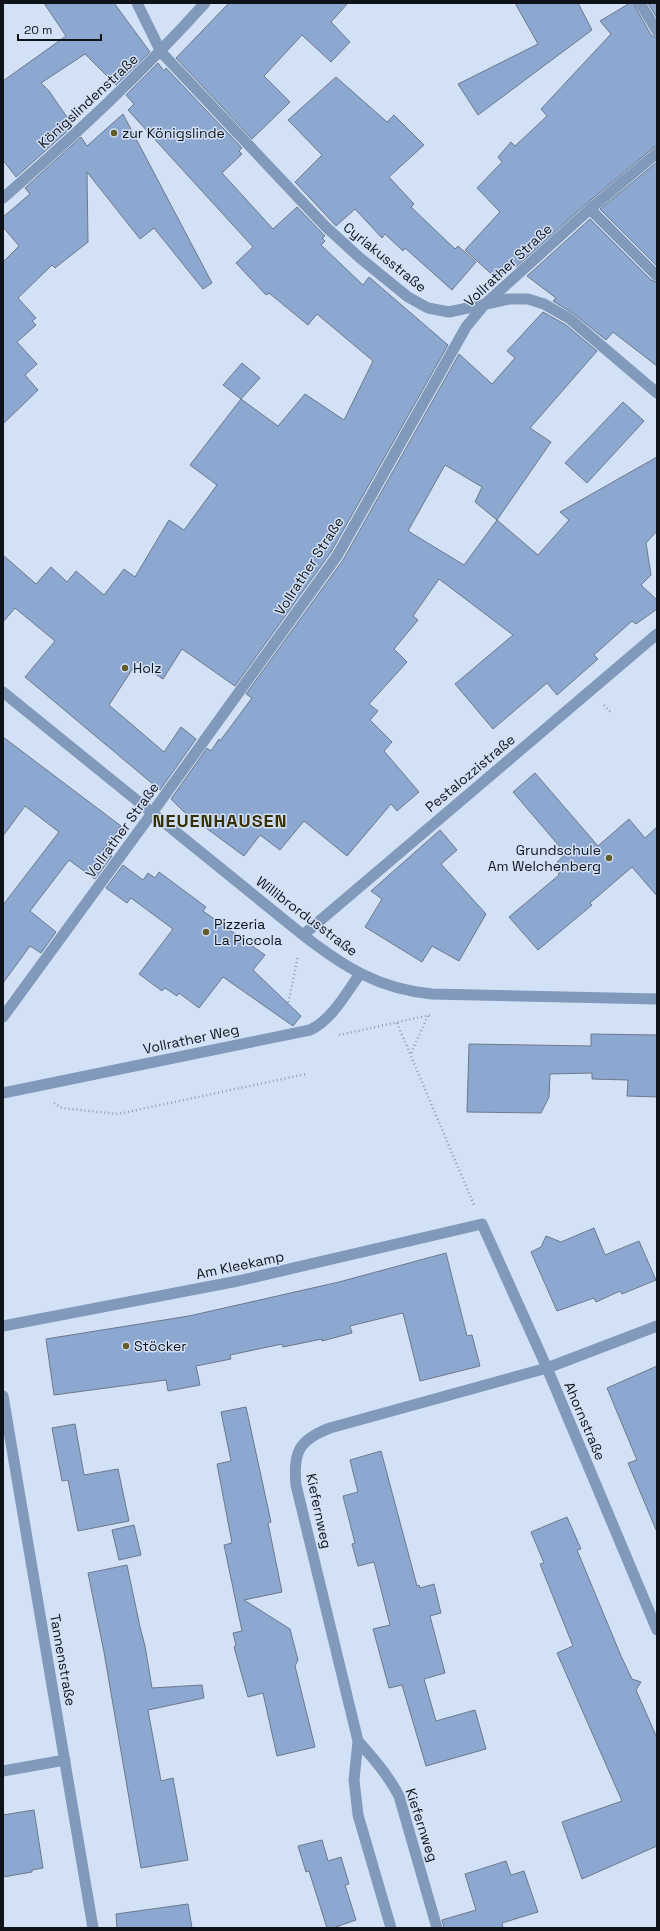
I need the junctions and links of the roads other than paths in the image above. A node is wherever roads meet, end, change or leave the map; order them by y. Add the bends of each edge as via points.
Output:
1 (137, 3) edge
2 (206, 3) edge
3 (640, 3) edge
4 (657, 31) edge
5 (160, 52) junction
6 (657, 153) edge
7 (3, 198) edge
8 (590, 210) junction
9 (656, 275) dead end
10 (484, 304) junction
11 (657, 393) edge
12 (657, 634) edge
13 (3, 692) edge
14 (152, 813) junction
15 (303, 935) junction
16 (360, 974) junction
17 (657, 999) edge
18 (3, 1017) edge
19 (3, 1093) edge
20 (482, 1224) joint
21 (3, 1326) edge
22 (657, 1326) edge
23 (547, 1368) junction
24 (3, 1396) edge
25 (657, 1630) edge
26 (358, 1741) junction
27 (65, 1760) junction
28 (3, 1771) edge
29 (93, 1928) edge
30 (392, 1928) edge
31 (437, 1928) edge

1 - 5 street, Cyriakusstraße
2 - 5 street, Königslindenstraße
3 - 4 street
5 - 7 street, Königslindenstraße via 90,121
5 - 10 street, Cyriakusstraße via 325,226 408,297 428,308 444,311
6 - 8 street, Vollrather Straße
8 - 9 street
8 - 10 street, Vollrather Straße
10 - 11 street, Cyriakusstraße via 522,299 534,300 553,308 570,319
10 - 14 street, Vollrather Straße via 456,344 337,556
12 - 15 street, Pestalozzistraße
13 - 14 street, Willibrordusstraße
14 - 15 street, Willibrordusstraße
14 - 18 street, Vollrather Straße
15 - 16 street, Willibrordusstraße
16 - 17 street, Willibrordusstraße via 396,987 432,994
16 - 19 street, Vollrather Weg via 329,1016 316,1027 305,1031
20 - 21 street, Am Kleekamp via 245,1280
20 - 23 street, Ahornstraße
22 - 23 street, Kiefernweg
23 - 25 street, Ahornstraße
23 - 26 street, Kiefernweg via 330,1428 311,1436 298,1450 296,1485
24 - 27 street, Tannenstraße
26 - 30 street, Kiefernweg via 354,1780 358,1815
26 - 31 street, Kiefernweg via 379,1765 399,1796
27 - 28 street
27 - 29 street, Tannenstraße

